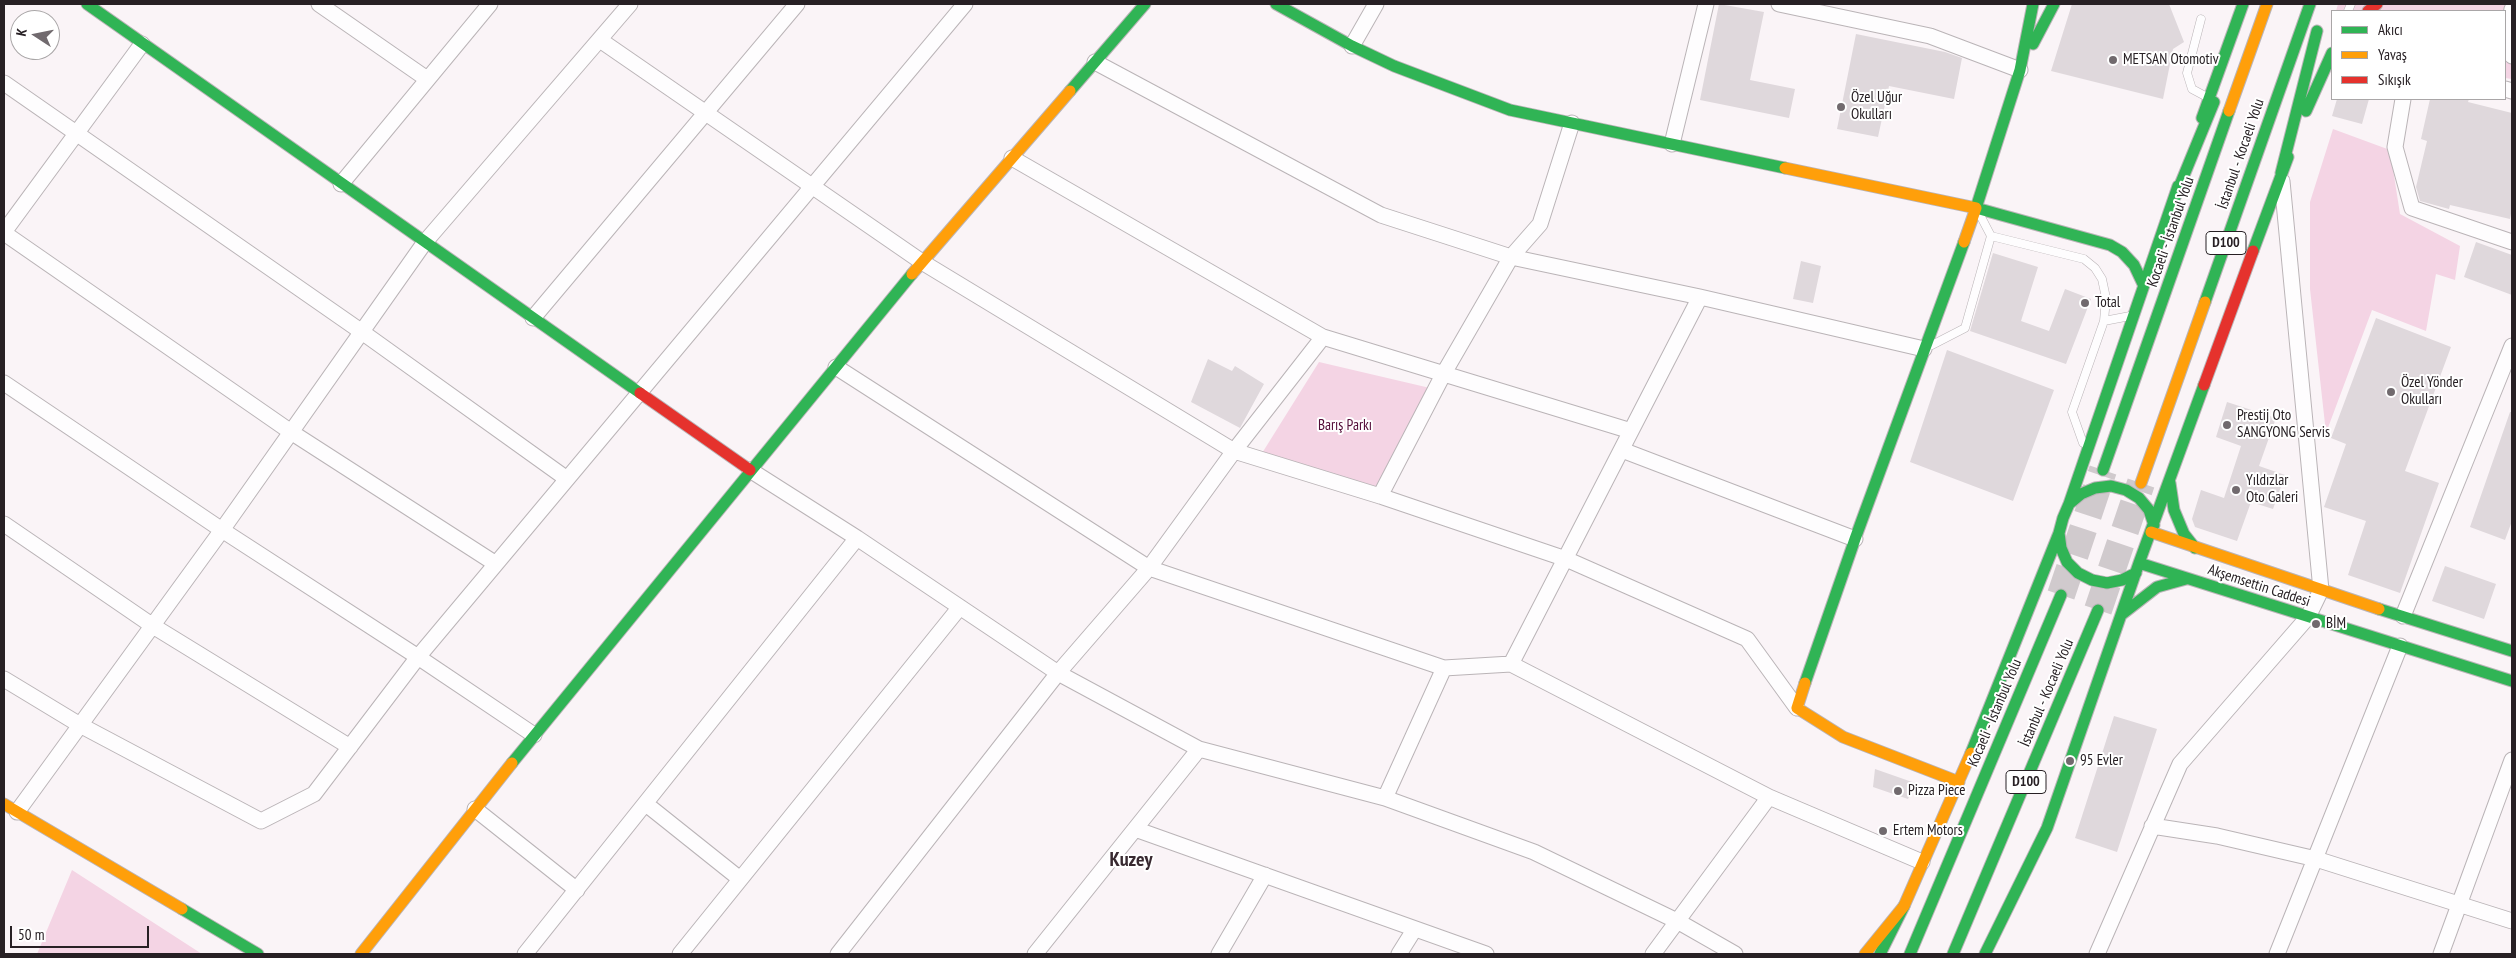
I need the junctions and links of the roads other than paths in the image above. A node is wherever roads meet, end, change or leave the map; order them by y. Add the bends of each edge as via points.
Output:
1 (86, 4) edge
2 (319, 4) edge
3 (490, 4) edge
4 (630, 4) edge
5 (797, 4) edge
6 (965, 4) edge
7 (1144, 4) edge
8 (1276, 4) edge
9 (1376, 4) edge
10 (1706, 4) edge
11 (1779, 4) edge
12 (2033, 4) edge
13 (2054, 4) edge
14 (2243, 4) edge
15 (2255, 4) edge
16 (2267, 4) edge
17 (2310, 4) edge
18 (2512, 8) edge
19 (2201, 20) dead end
20 (2320, 22) dead end
21 (600, 40) junction
22 (142, 44) junction
23 (1352, 46) junction
24 (2512, 56) edge
25 (2330, 60) edge
26 (1095, 62) junction
27 (2020, 70) junction
28 (427, 79) junction
29 (4, 83) edge
30 (2209, 98) junction
31 (2403, 100) edge
32 (705, 114) junction
33 (1572, 123) junction
34 (77, 134) junction
35 (1672, 144) junction
36 (1012, 158) junction
37 (2281, 173) junction
38 (341, 184) junction
39 (812, 188) junction
40 (2172, 202) junction
41 (1976, 208) junction
42 (4, 232) edge
43 (1991, 236) junction
44 (425, 242) junction
45 (2512, 242) edge
46 (1511, 257) junction
47 (922, 262) junction
48 (2143, 284) junction
49 (1700, 297) junction
50 (2132, 316) junction
51 (533, 318) junction
52 (2104, 321) junction
53 (362, 332) junction
54 (1323, 337) junction
55 (2512, 346) edge
56 (1924, 349) junction
57 (836, 366) junction
58 (1444, 373) junction
59 (4, 383) edge
60 (639, 393) junction
61 (1631, 431) junction
62 (291, 432) junction
63 (2086, 449) junction
64 (1622, 450) junction
65 (1234, 451) junction
66 (750, 470) junction
67 (2103, 470) tunnel mouth
68 (567, 479) junction
69 (2170, 481) junction
70 (2141, 483) tunnel mouth
71 (1380, 496) junction
72 (2069, 504) junction
73 (4, 524) edge
74 (2153, 528) junction
75 (222, 530) junction
76 (2059, 533) junction
77 (857, 538) junction
78 (1855, 539) junction
79 (2195, 548) junction
80 (1566, 559) junction
81 (496, 564) junction
82 (1149, 568) junction
83 (2138, 568) junction
84 (2186, 578) junction
85 (2321, 590) junction
86 (2061, 595) tunnel mouth
87 (960, 607) junction
88 (2098, 610) tunnel mouth
89 (2120, 616) junction
90 (2403, 616) junction
91 (2308, 618) junction
92 (153, 626) junction
93 (2400, 646) junction
94 (2512, 651) edge
95 (418, 657) junction
96 (1510, 664) junction
97 (1444, 668) junction
98 (1058, 673) junction
99 (4, 679) edge
100 (2512, 681) edge
101 (1797, 708) junction
102 (80, 725) junction
103 (534, 735) junction
104 (350, 747) junction
105 (1199, 749) junction
106 (2512, 760) edge
107 (1959, 782) junction
108 (1769, 797) junction
109 (1385, 798) junction
110 (4, 804) edge
111 (646, 804) junction
112 (475, 809) junction
113 (17, 812) junction
114 (2152, 826) junction
115 (1135, 830) junction
116 (2316, 859) junction
117 (1922, 862) junction
118 (1265, 875) junction
119 (740, 879) junction
120 (576, 890) junction
121 (2458, 904) junction
122 (1904, 906) junction
123 (2512, 921) edge
124 (1679, 922) junction
125 (1414, 930) junction
126 (258, 954) edge
127 (361, 954) edge
128 (525, 954) edge
129 (680, 954) edge
130 (838, 954) edge
131 (1035, 954) edge
132 (1219, 954) edge
133 (1399, 954) edge
134 (1486, 954) edge
135 (1654, 954) edge
136 (1735, 954) edge
137 (1865, 954) edge
138 (1880, 954) edge
139 (1910, 954) edge
140 (1953, 954) edge
141 (1985, 954) edge
142 (2097, 954) edge
143 (2278, 954) edge
144 (2441, 954) edge

1 - 22 main road
2 - 28 street
3 - 28 street
4 - 21 street
5 - 32 street
6 - 39 street
7 - 26 main road
8 - 23 main road
9 - 23 street
10 - 35 street
11 - 27 street via 1930,36
12 - 27 main road
13 - 27 main road
14 - 30 main road
15 - 40 main road
16 - 67 main road, Kocaeli - İstanbul Yolu / D100
17 - 70 main road, İstanbul - Kocaeli Yolu / D100
18 - 24 street via 2507,40
19 - 30 lane via 2187,73 2192,89
20 - 37 main road
21 - 32 street
21 - 44 street
22 - 34 street
22 - 38 main road
23 - 33 main road via 1394,66 1510,110
25 - 37 main road
26 - 36 main road
26 - 46 street via 1381,215
27 - 41 main road
28 - 38 street
29 - 34 street
30 - 40 main road
31 - 45 street via 2395,147 2412,208
32 - 39 street
32 - 51 street
33 - 35 main road
33 - 46 street via 1540,224
34 - 42 street
34 - 53 street
35 - 41 main road
36 - 47 main road
36 - 54 street
37 - 69 main road
37 - 85 street
38 - 44 main road
39 - 47 street
39 - 60 street
40 - 48 main road
41 - 43 lane
41 - 48 main road via 2110,245 2134,265
41 - 56 main road
42 - 62 street
43 - 52 lane via 2084,259 2102,279 2106,298
43 - 56 lane via 1965,328
44 - 51 main road
44 - 53 street
46 - 49 street
46 - 58 street
47 - 57 main road
47 - 65 street
48 - 50 main road
49 - 56 street
49 - 61 street
50 - 52 lane
50 - 63 main road
51 - 60 main road
52 - 63 lane via 2072,412
53 - 62 street
53 - 68 street
54 - 58 street
54 - 65 street
55 - 90 street
56 - 78 main road
57 - 66 main road
57 - 82 street
58 - 61 street
58 - 71 street
59 - 75 street
60 - 66 main road
60 - 68 street
61 - 64 street
62 - 75 street
62 - 81 street
63 - 72 main road
64 - 78 street
64 - 80 street
65 - 71 street
65 - 82 street
66 - 77 street
66 - 103 main road
68 - 81 street
69 - 74 main road
69 - 79 main road via 2174,510 2184,534
71 - 80 street
72 - 74 main road via 2095,488 2110,486 2126,490 2149,510
72 - 76 main road
73 - 92 street
74 - 79 main road, Akşemsettin Caddesi
74 - 83 main road
75 - 92 street
75 - 95 street
76 - 83 main road via 2067,562 2092,580 2107,583 2122,580
76 - 107 main road
77 - 87 street
77 - 111 street
78 - 101 main road
79 - 85 main road, Akşemsettin Caddesi
80 - 96 street
80 - 101 street via 1747,639
81 - 95 street
82 - 97 street
82 - 98 street
83 - 84 main road, Akşemsettin Caddesi
83 - 89 main road
84 - 89 main road via 2157,587
84 - 91 main road, Akşemsettin Caddesi
85 - 90 main road, Akşemsettin Caddesi
85 - 91 street
86 - 139 main road, Kocaeli - İstanbul Yolu / D100
87 - 98 street
87 - 119 street
88 - 140 main road, İstanbul - Kocaeli Yolu / D100
89 - 141 main road via 2046,828
90 - 94 main road, Akşemsettin Caddesi
91 - 93 main road, Akşemsettin Caddesi
91 - 114 street via 2180,764
92 - 102 street
92 - 104 street
93 - 100 main road, Akşemsettin Caddesi
93 - 116 street
95 - 103 street
95 - 104 street
96 - 97 street
96 - 108 street
97 - 109 street
98 - 105 street
98 - 130 street
99 - 102 street
101 - 107 main road via 1843,738
102 - 104 street via 261,821 314,794
102 - 113 street
103 - 112 main road
105 - 109 street
105 - 115 street
106 - 121 street
107 - 117 main road
108 - 117 street
108 - 124 street
109 - 124 street via 1534,852
110 - 113 main road
111 - 119 street
111 - 120 street
112 - 120 street
112 - 127 main road
113 - 126 main road
114 - 116 street via 2216,836
114 - 142 street
115 - 118 street
115 - 131 street
116 - 121 street
116 - 143 street
117 - 122 main road
118 - 125 street
118 - 132 street
119 - 129 street
120 - 128 street
121 - 123 street
121 - 144 street
122 - 137 main road
122 - 138 main road
124 - 135 street
124 - 136 street
125 - 133 street
125 - 134 street

